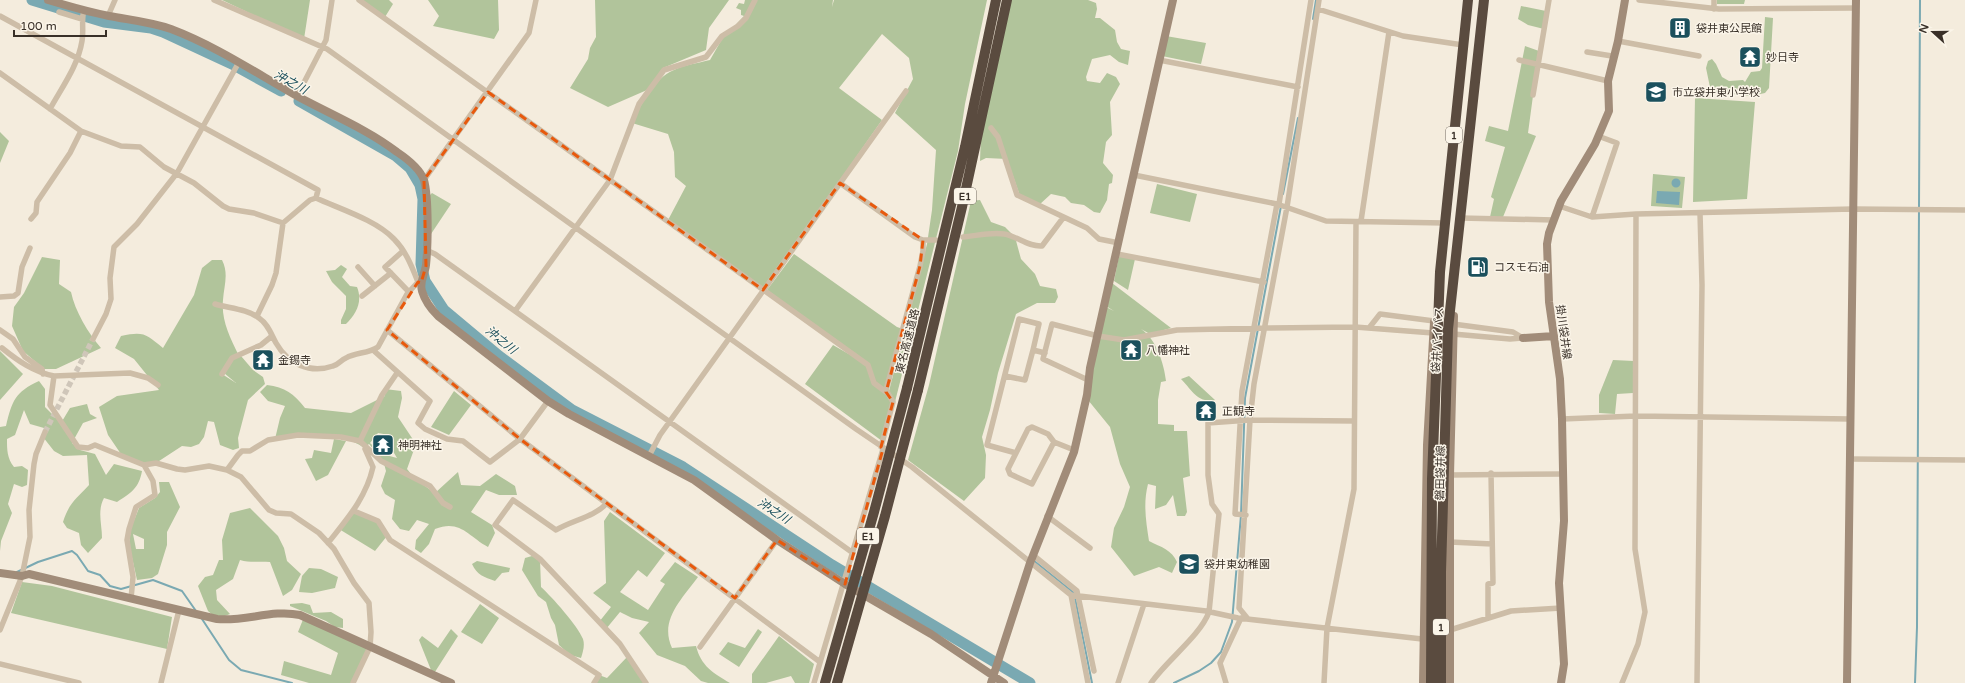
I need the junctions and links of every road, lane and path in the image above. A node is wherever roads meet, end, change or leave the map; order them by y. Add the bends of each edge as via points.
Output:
1 (48, 0) edge
2 (115, 0) edge
3 (214, 0) edge
4 (332, 0) edge
5 (359, 0) edge
6 (536, 0) edge
7 (755, 0) edge
8 (996, 0) edge
9 (1007, 0) edge
10 (1173, 0) edge
11 (1311, 0) edge
12 (1320, 0) edge
13 (1468, 0) edge
14 (1484, 0) edge
15 (1549, 0) edge
16 (1625, 0) edge
17 (1639, 0) edge
18 (1714, 0) edge
19 (1856, 4) edge
20 (1318, 9) junction
21 (1714, 9) junction
22 (84, 10) junction
23 (59, 12) dead end
24 (0, 16) edge
25 (108, 16) junction
26 (82, 19) junction
27 (1389, 32) junction
28 (1618, 41) junction
29 (1463, 45) junction
30 (323, 47) junction
31 (1587, 52) dead end
32 (1612, 56) junction
33 (1700, 56) dead end
34 (77, 58) junction
35 (1159, 60) junction
36 (1519, 60) dead end
37 (239, 62) junction
38 (1538, 65) junction
39 (0, 73) edge
40 (1608, 81) junction
41 (1298, 86) junction
42 (906, 91) dead end
43 (488, 92) junction
44 (1533, 94) dead end
45 (297, 96) junction
46 (50, 109) junction
47 (203, 127) junction
48 (990, 128) dead end
49 (81, 131) junction
50 (1598, 136) junction
51 (454, 140) junction
52 (178, 173) junction
53 (1134, 175) junction
54 (424, 180) junction
55 (610, 180) junction
56 (840, 183) junction
57 (316, 198) junction
58 (1278, 204) junction
59 (1559, 206) junction
60 (1287, 207) junction
61 (1853, 209) junction
62 (1965, 210) edge
63 (1700, 213) junction
64 (1636, 214) junction
65 (1592, 217) junction
66 (1063, 218) junction
67 (1460, 218) junction
68 (31, 220) dead end
69 (1554, 220) junction
70 (1358, 221) junction
71 (282, 223) junction
72 (1444, 223) junction
73 (576, 229) junction
74 (963, 237) dead end
75 (923, 240) junction
76 (936, 240) dead end
77 (1119, 244) junction
78 (30, 248) dead end
79 (426, 250) junction
80 (403, 251) junction
81 (1117, 254) junction
82 (1455, 264) junction
83 (358, 267) dead end
84 (1440, 270) junction
85 (391, 273) junction
86 (419, 282) junction
87 (1264, 282) junction
88 (375, 286) junction
89 (763, 290) junction
90 (409, 292) junction
91 (362, 296) dead end
92 (0, 297) edge
93 (215, 304) dead end
94 (515, 311) junction
95 (257, 316) junction
96 (1434, 321) junction
97 (1453, 324) junction
98 (1355, 327) junction
99 (1258, 328) junction
100 (1369, 328) junction
101 (0, 330) edge
102 (387, 330) junction
103 (1433, 332) junction
104 (1453, 334) junction
105 (272, 336) junction
106 (1098, 336) junction
107 (1554, 336) junction
108 (1523, 338) junction
109 (93, 339) tunnel mouth
110 (729, 339) junction
111 (2, 348) dead end
112 (373, 350) junction
113 (1033, 350) junction
114 (1045, 353) junction
115 (397, 373) junction
116 (43, 374) junction
117 (222, 374) dead end
118 (54, 376) junction
119 (1005, 376) junction
120 (1088, 380) junction
121 (158, 385) dead end
122 (886, 392) junction
123 (548, 400) junction
124 (1636, 416) junction
125 (1700, 417) junction
126 (1562, 419) junction
127 (1850, 419) junction
128 (1244, 421) junction
129 (1354, 421) junction
130 (669, 422) junction
131 (45, 432) tunnel mouth
132 (520, 440) junction
133 (1054, 442) junction
134 (362, 444) junction
135 (882, 448) junction
136 (1074, 450) junction
137 (1016, 453) junction
138 (649, 456) junction
139 (1850, 459) junction
140 (1965, 460) edge
141 (144, 465) junction
142 (227, 470) junction
143 (1491, 473) junction
144 (1564, 474) junction
145 (1450, 475) junction
146 (606, 504) junction
147 (450, 507) dead end
148 (354, 511) junction
149 (1242, 515) junction
150 (1047, 516) junction
151 (777, 540) junction
152 (1450, 542) junction
153 (328, 543) junction
154 (1492, 544) junction
155 (1090, 548) dead end
156 (853, 553) junction
157 (1031, 559) junction
158 (0, 573) edge
159 (1436, 573) junction
160 (22, 576) junction
161 (844, 584) junction
162 (1071, 595) junction
163 (1080, 596) junction
164 (735, 598) junction
165 (131, 599) junction
166 (1144, 604) junction
167 (1561, 608) junction
168 (179, 610) junction
169 (1209, 612) junction
170 (1239, 618) junction
171 (1488, 618) junction
172 (1248, 619) junction
173 (1327, 628) junction
174 (0, 630) edge
175 (1450, 630) junction
176 (1422, 639) junction
177 (370, 647) junction
178 (700, 647) dead end
179 (820, 662) junction
180 (0, 664) edge
181 (1094, 671) dead end
182 (993, 676) edge
183 (79, 683) edge
184 (161, 683) edge
185 (353, 683) edge
186 (451, 683) edge
187 (594, 683) edge
188 (646, 683) edge
189 (814, 683) edge
190 (825, 683) edge
191 (836, 683) edge
192 (1004, 683) edge
193 (1088, 683) edge
194 (1118, 683) edge
195 (1150, 683) edge
196 (1226, 683) edge
197 (1324, 683) edge
198 (1422, 683) edge
199 (1431, 683) edge
200 (1441, 683) edge
201 (1450, 683) edge
202 (1561, 683) edge
203 (1622, 683) edge
204 (1697, 683) edge
205 (1847, 683) edge

1 - 22 street
2 - 25 street
3 - 30 street
4 - 30 street
5 - 43 street
6 - 43 street via 529,33
7 - 55 street via 746,18 722,36 706,57 664,70 660,74 639,104
8 - 190 highway, 東名高速道路 / E1, bridge via 907,388
9 - 191 highway, 東名高速道路 / E1, bridge via 964,200 918,390 881,530
10 - 35 street
11 - 41 street
12 - 20 street
13 - 29 highway, 袋井バイパス / 1
14 - 67 highway, 袋井バイパス / 1
15 - 38 street
16 - 28 street, 掛川袋井線
17 - 21 street
18 - 21 street
19 - 21 street
19 - 61 street
20 - 27 street
20 - 60 street
22 - 25 street
22 - 26 street
23 - 26 street
24 - 34 street
25 - 37 street via 144,21 171,29
26 - 34 street via 84,33
27 - 29 street
27 - 70 street
28 - 32 street, 掛川袋井線
28 - 33 street
29 - 72 highway, 袋井バイパス / 1
30 - 45 street
30 - 51 street
31 - 32 street
32 - 40 street, 掛川袋井線
34 - 46 street
34 - 47 street
35 - 41 street
35 - 53 street
36 - 38 street
37 - 45 street
37 - 47 street
38 - 40 street
38 - 44 street
39 - 46 street
40 - 50 street, 掛川袋井線 via 1609,111
41 - 58 street
42 - 56 street
43 - 51 street
43 - 55 street
45 - 54 street via 397,151
46 - 49 street
47 - 52 street
47 - 57 street via 318,190
48 - 66 street via 998,137 1017,195
49 - 52 street via 121,146 140,147 164,167
49 - 68 street via 70,154 37,202 36,212
50 - 59 street, 掛川袋井線
50 - 65 street via 1617,143
51 - 54 street
51 - 73 street
52 - 71 street via 229,209 254,213
52 - 109 street via 137,224 114,247 110,278 111,299
53 - 58 street
53 - 77 street
54 - 79 street
55 - 73 street
55 - 89 street
56 - 75 street
56 - 89 street
57 - 71 street
57 - 80 street via 379,226
58 - 60 street
58 - 87 street
59 - 65 street
59 - 69 street, 掛川袋井線
60 - 70 street via 1326,221
60 - 99 street
61 - 62 street
61 - 63 street
61 - 127 street
63 - 64 street
63 - 125 street
64 - 65 street
64 - 124 street
66 - 74 street via 1042,246 1031,245 1004,234
66 - 77 street via 1087,228 1099,239
67 - 69 street
67 - 82 highway, 袋井バイパス / 1
69 - 107 street, 掛川袋井線 via 1547,244 1549,302
70 - 72 street
70 - 98 street
71 - 95 street via 276,273
72 - 84 highway, 袋井バイパス / 1
73 - 94 street
73 - 110 street
75 - 76 street
75 - 122 street via 920,266
77 - 81 street
78 - 92 street via 22,267 18,293 14,296
79 - 86 street via 426,266
79 - 94 street via 436,254
80 - 85 street via 385,267
80 - 86 street
81 - 87 street
81 - 106 street
82 - 97 street, 磐田袋井線 via 1458,283
82 - 159 highway, 袋井バイパス / 1 via 1448,329
83 - 88 street
84 - 96 street, 磐田袋井線
84 - 159 highway, 袋井バイパス / 1 via 1434,410
85 - 88 street
85 - 90 street
86 - 90 street
86 - 123 street via 425,300 438,316
87 - 99 street
88 - 91 street
89 - 110 street
89 - 122 street via 868,365 874,383
90 - 102 street
93 - 95 street
94 - 130 street
95 - 105 street
96 - 100 street via 1380,314
96 - 103 street, 磐田袋井線
97 - 104 street, 磐田袋井線
97 - 108 street via 1513,332
98 - 99 street
98 - 100 street
98 - 129 street
99 - 106 street via 1177,330 1124,340
99 - 128 street
99 - 128 street via 1242,391
100 - 103 street
101 - 116 street via 13,339 25,356 42,369
102 - 112 street via 378,347
102 - 132 street
103 - 176 street, 磐田袋井線
104 - 108 street
104 - 145 street, 磐田袋井線
105 - 112 street via 289,360 310,368 335,366 346,357
105 - 117 street via 260,345 230,359
106 - 114 street via 1052,324
106 - 120 street
107 - 108 street
107 - 126 street, 掛川袋井線
110 - 130 street
110 - 135 street
111 - 116 street via 20,362
112 - 115 street
113 - 114 street
113 - 119 street via 1025,380
113 - 119 street via 1039,324 1020,319
114 - 120 street via 1043,359
115 - 132 street via 430,401 418,423 425,429 447,439 463,441 490,462
115 - 134 street via 382,395
116 - 118 street
118 - 121 street via 130,373 148,378
118 - 141 street via 50,405 78,447 88,448 95,445
119 - 137 street via 987,444
120 - 136 street
122 - 135 street via 893,402
123 - 132 street
123 - 138 street via 587,425
124 - 125 street
124 - 126 street
124 - 203 street via 1635,549 1645,612 1638,644
125 - 127 street
125 - 204 street
126 - 144 street, 掛川袋井線
127 - 139 street
128 - 129 street
128 - 149 street
128 - 149 street via 1235,514
128 - 169 street via 1208,422 1208,475 1212,504 1219,514
129 - 173 street via 1354,489
130 - 138 street
130 - 156 street
131 - 160 street via 34,464 29,510 30,537
132 - 146 street
133 - 136 street
133 - 137 street via 1048,434 1032,427 1028,429
133 - 137 street via 1032,484 1010,474 1008,469
134 - 142 street via 341,437 298,434 268,440 250,451 242,451
134 - 147 street via 381,461 430,486
134 - 148 street via 373,467 368,484
135 - 156 street
135 - 157 street via 912,467
136 - 150 street
138 - 151 street via 694,480
139 - 140 street
139 - 205 street
141 - 142 street via 156,464 185,470 209,466
141 - 165 street via 153,481 155,495 136,507 129,529 127,540 133,577
142 - 153 street via 241,477 269,510 296,516
143 - 144 street
143 - 145 street
143 - 154 street
144 - 167 street, 掛川袋井線 via 1564,521 1559,583
145 - 152 street, 磐田袋井線
146 - 164 street
146 - 188 street via 599,512 577,519 556,530 513,500 495,525 540,559 620,644
148 - 153 street
148 - 187 street via 378,521 390,540 600,675
149 - 172 street via 1239,608
150 - 155 street
150 - 157 street
151 - 161 street
151 - 164 street
152 - 154 street
152 - 175 street, 磐田袋井線
153 - 177 street via 369,604 372,632
154 - 171 street via 1492,583 1488,584
156 - 161 street
157 - 162 street
157 - 163 street via 1077,591
157 - 182 street
158 - 160 street
159 - 199 highway, 袋井バイパス / 1
159 - 200 highway, 袋井バイパス / 1
160 - 165 street via 29,574
160 - 174 street
161 - 179 street
161 - 182 street via 931,634
162 - 163 street
162 - 193 street
163 - 166 street
163 - 181 street
164 - 178 street
164 - 179 street
165 - 168 street
166 - 169 street
166 - 194 street
167 - 171 street via 1511,611
167 - 202 street, 掛川袋井線 via 1564,664
168 - 177 street via 228,620 291,613
168 - 184 street
169 - 170 street
169 - 195 street via 1205,623 1161,668
170 - 172 street
170 - 196 street via 1220,663
171 - 175 street
172 - 173 street
173 - 176 street
173 - 197 street
175 - 201 street, 磐田袋井線
176 - 198 street, 磐田袋井線
177 - 185 street
177 - 186 street
179 - 189 street
180 - 183 street
182 - 192 street

